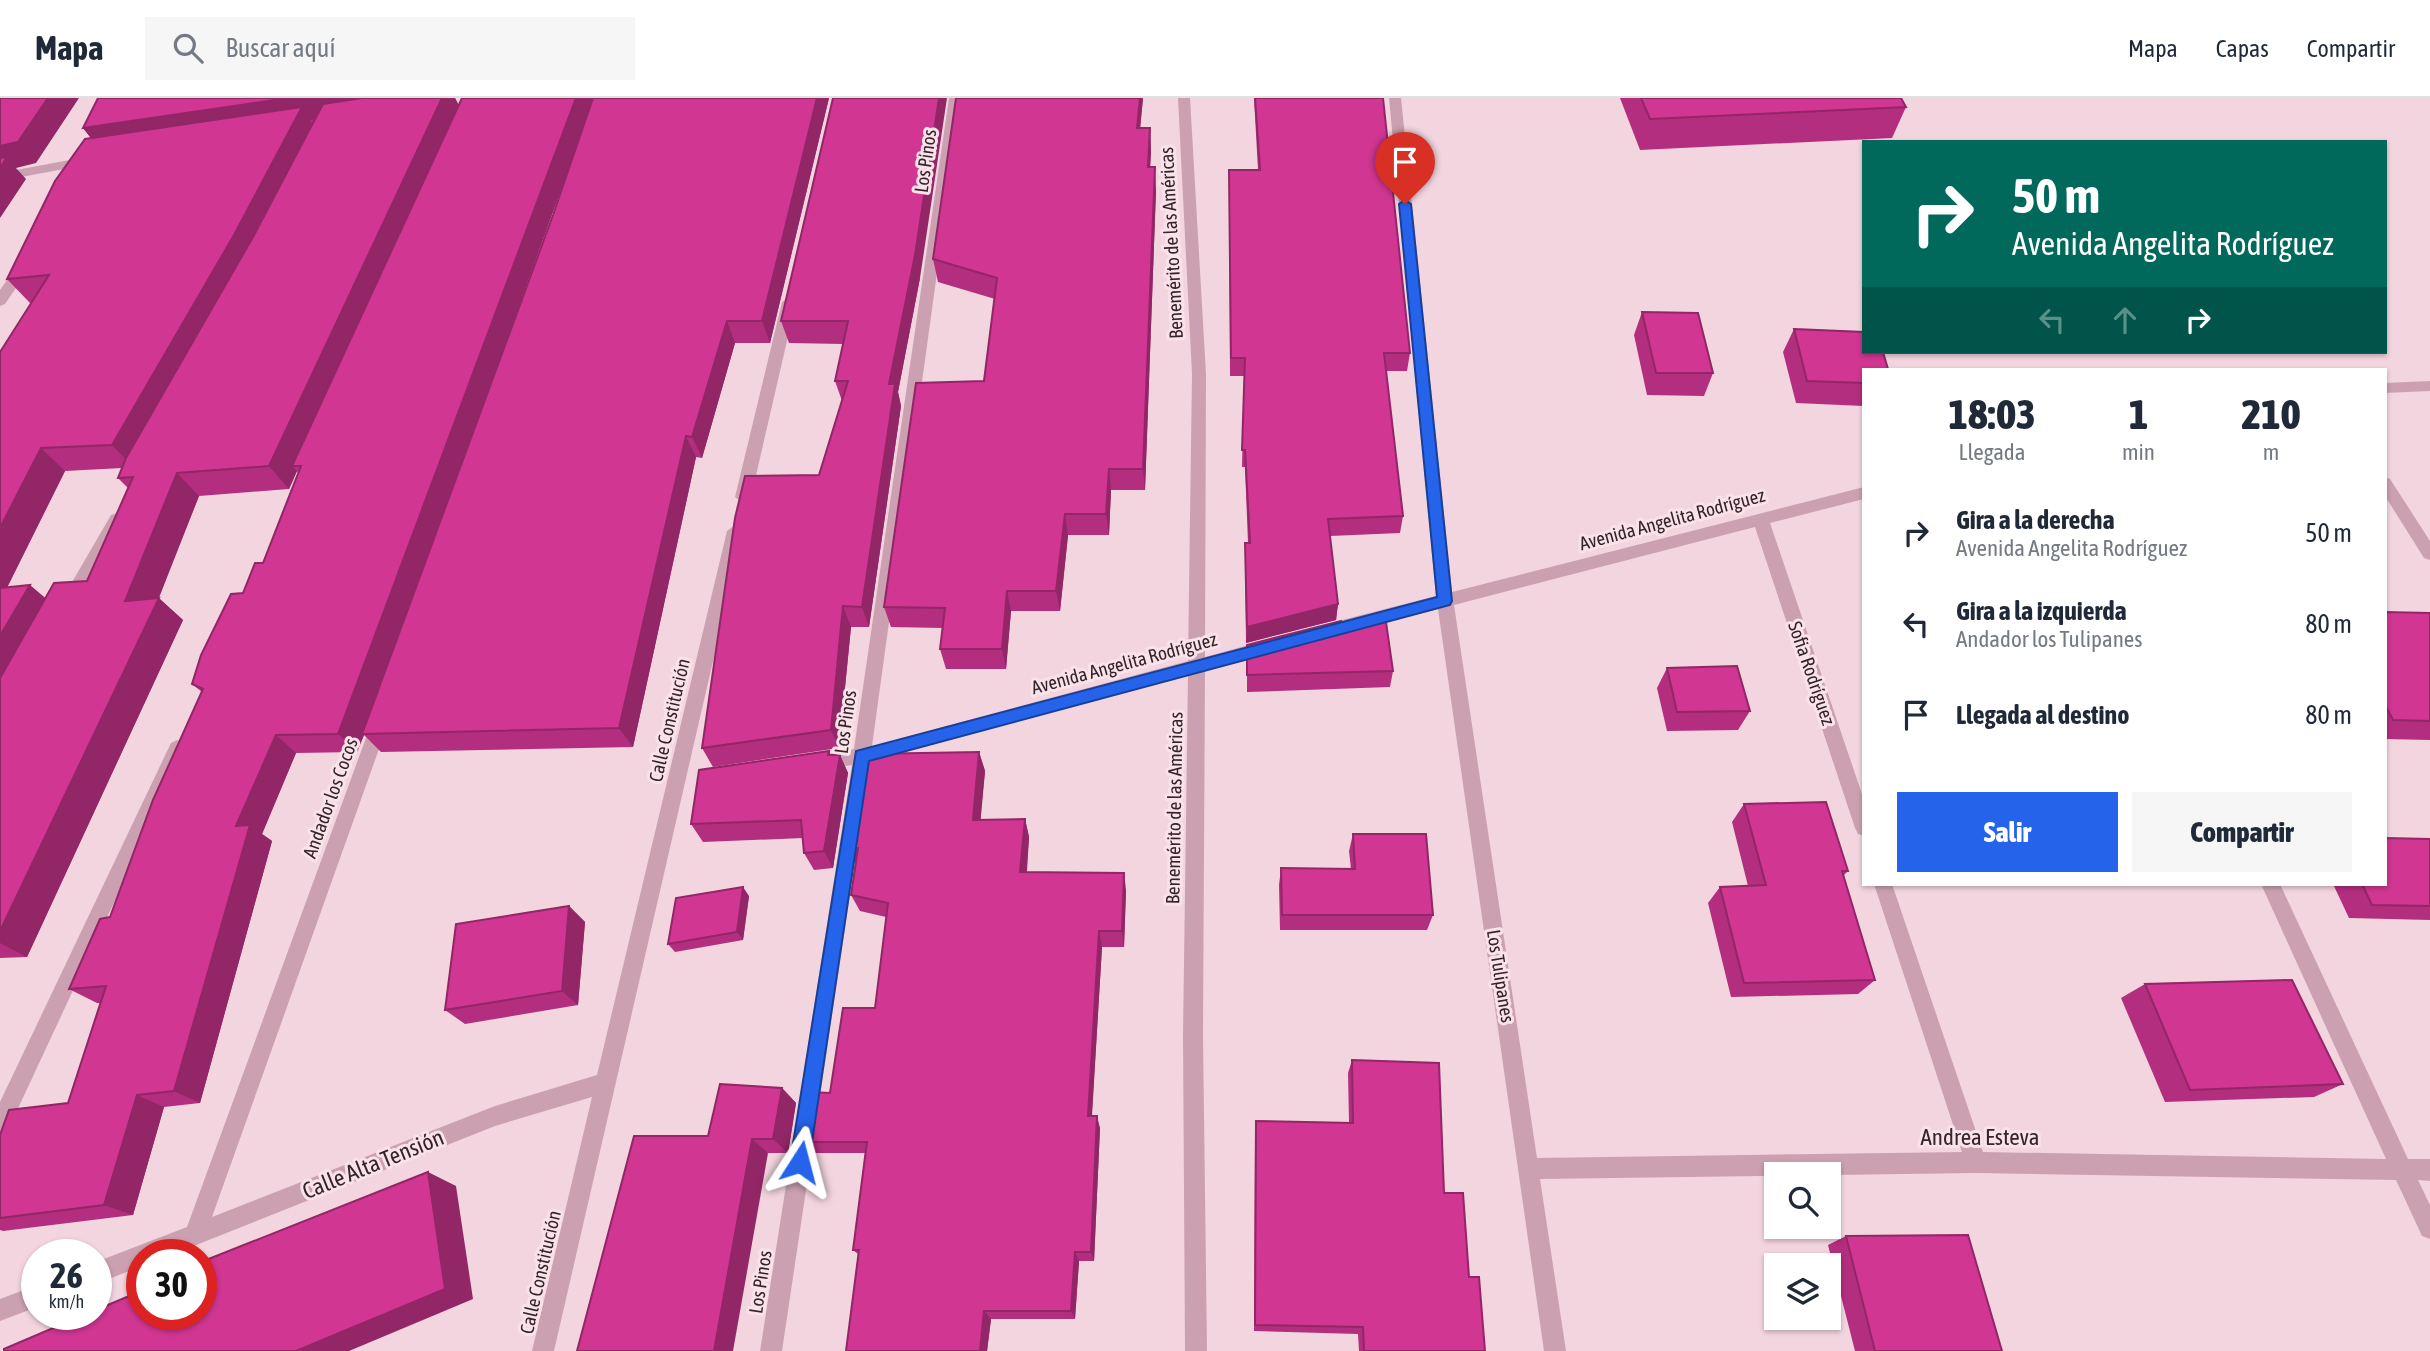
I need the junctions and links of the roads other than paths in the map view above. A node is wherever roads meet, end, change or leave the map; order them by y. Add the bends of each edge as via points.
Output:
1 (955, 98) edge
2 (1184, 98) edge
3 (1395, 98) edge
4 (0, 177) edge
5 (83, 180) edge
6 (30, 257) edge
7 (793, 286) edge
8 (0, 301) edge
9 (2430, 386) edge
10 (2387, 388) edge
11 (2387, 486) edge
12 (1862, 493) edge
13 (127, 500) edge
14 (1760, 518) junction
15 (2430, 555) edge
16 (1444, 601) junction
17 (60, 619) edge
18 (1327, 631) edge
19 (1288, 642) edge
20 (1196, 665) junction
21 (384, 710) edge
22 (182, 738) edge
23 (862, 756) junction
24 (809, 763) edge
25 (1862, 822) edge
26 (1884, 886) edge
27 (2271, 886) edge
28 (606, 1083) junction
29 (0, 1125) edge
30 (1976, 1162) junction
31 (2400, 1168) junction
32 (1530, 1169) junction
33 (2430, 1170) edge
34 (2430, 1228) edge
35 (195, 1235) junction
36 (184, 1239) edge
37 (21, 1302) edge
38 (0, 1310) edge
39 (543, 1351) edge
40 (771, 1351) edge
41 (1196, 1351) edge
42 (1555, 1351) edge

1 - 23 street, Los Pinos
2 - 20 street, Benemérito de las Américas via 1199,374
3 - 16 street, Los Tulipanes
4 - 5 street via 99,158
6 - 8 street
7 - 28 street, Calle Constitución via 682,781
9 - 10 street
11 - 15 street
12 - 14 street, Avenida Angelita Rodríguez
13 - 17 street
14 - 16 street, Avenida Angelita Rodríguez
14 - 25 street, Sofia Rodríguez
16 - 18 street, Avenida Angelita Rodríguez
16 - 32 street, Los Tulipanes
19 - 20 street, Avenida Angelita Rodríguez
20 - 23 street, Avenida Angelita Rodríguez
20 - 41 street, Benemérito de las Américas
21 - 35 street, Andador los Cocos
22 - 29 street
23 - 24 street, Avenida Angelita Rodríguez
23 - 40 street, Los Pinos
26 - 30 street
27 - 31 street via 2308,957
28 - 35 street, Calle Alta Tensión via 495,1116
28 - 39 street, Calle Constitución
30 - 31 street, Andrea Esteva
30 - 32 street, Andrea Esteva
31 - 33 street, Andrea Esteva
31 - 34 street
32 - 42 street, Los Tulipanes
35 - 36 street, Calle Alta Tensión
37 - 38 street

